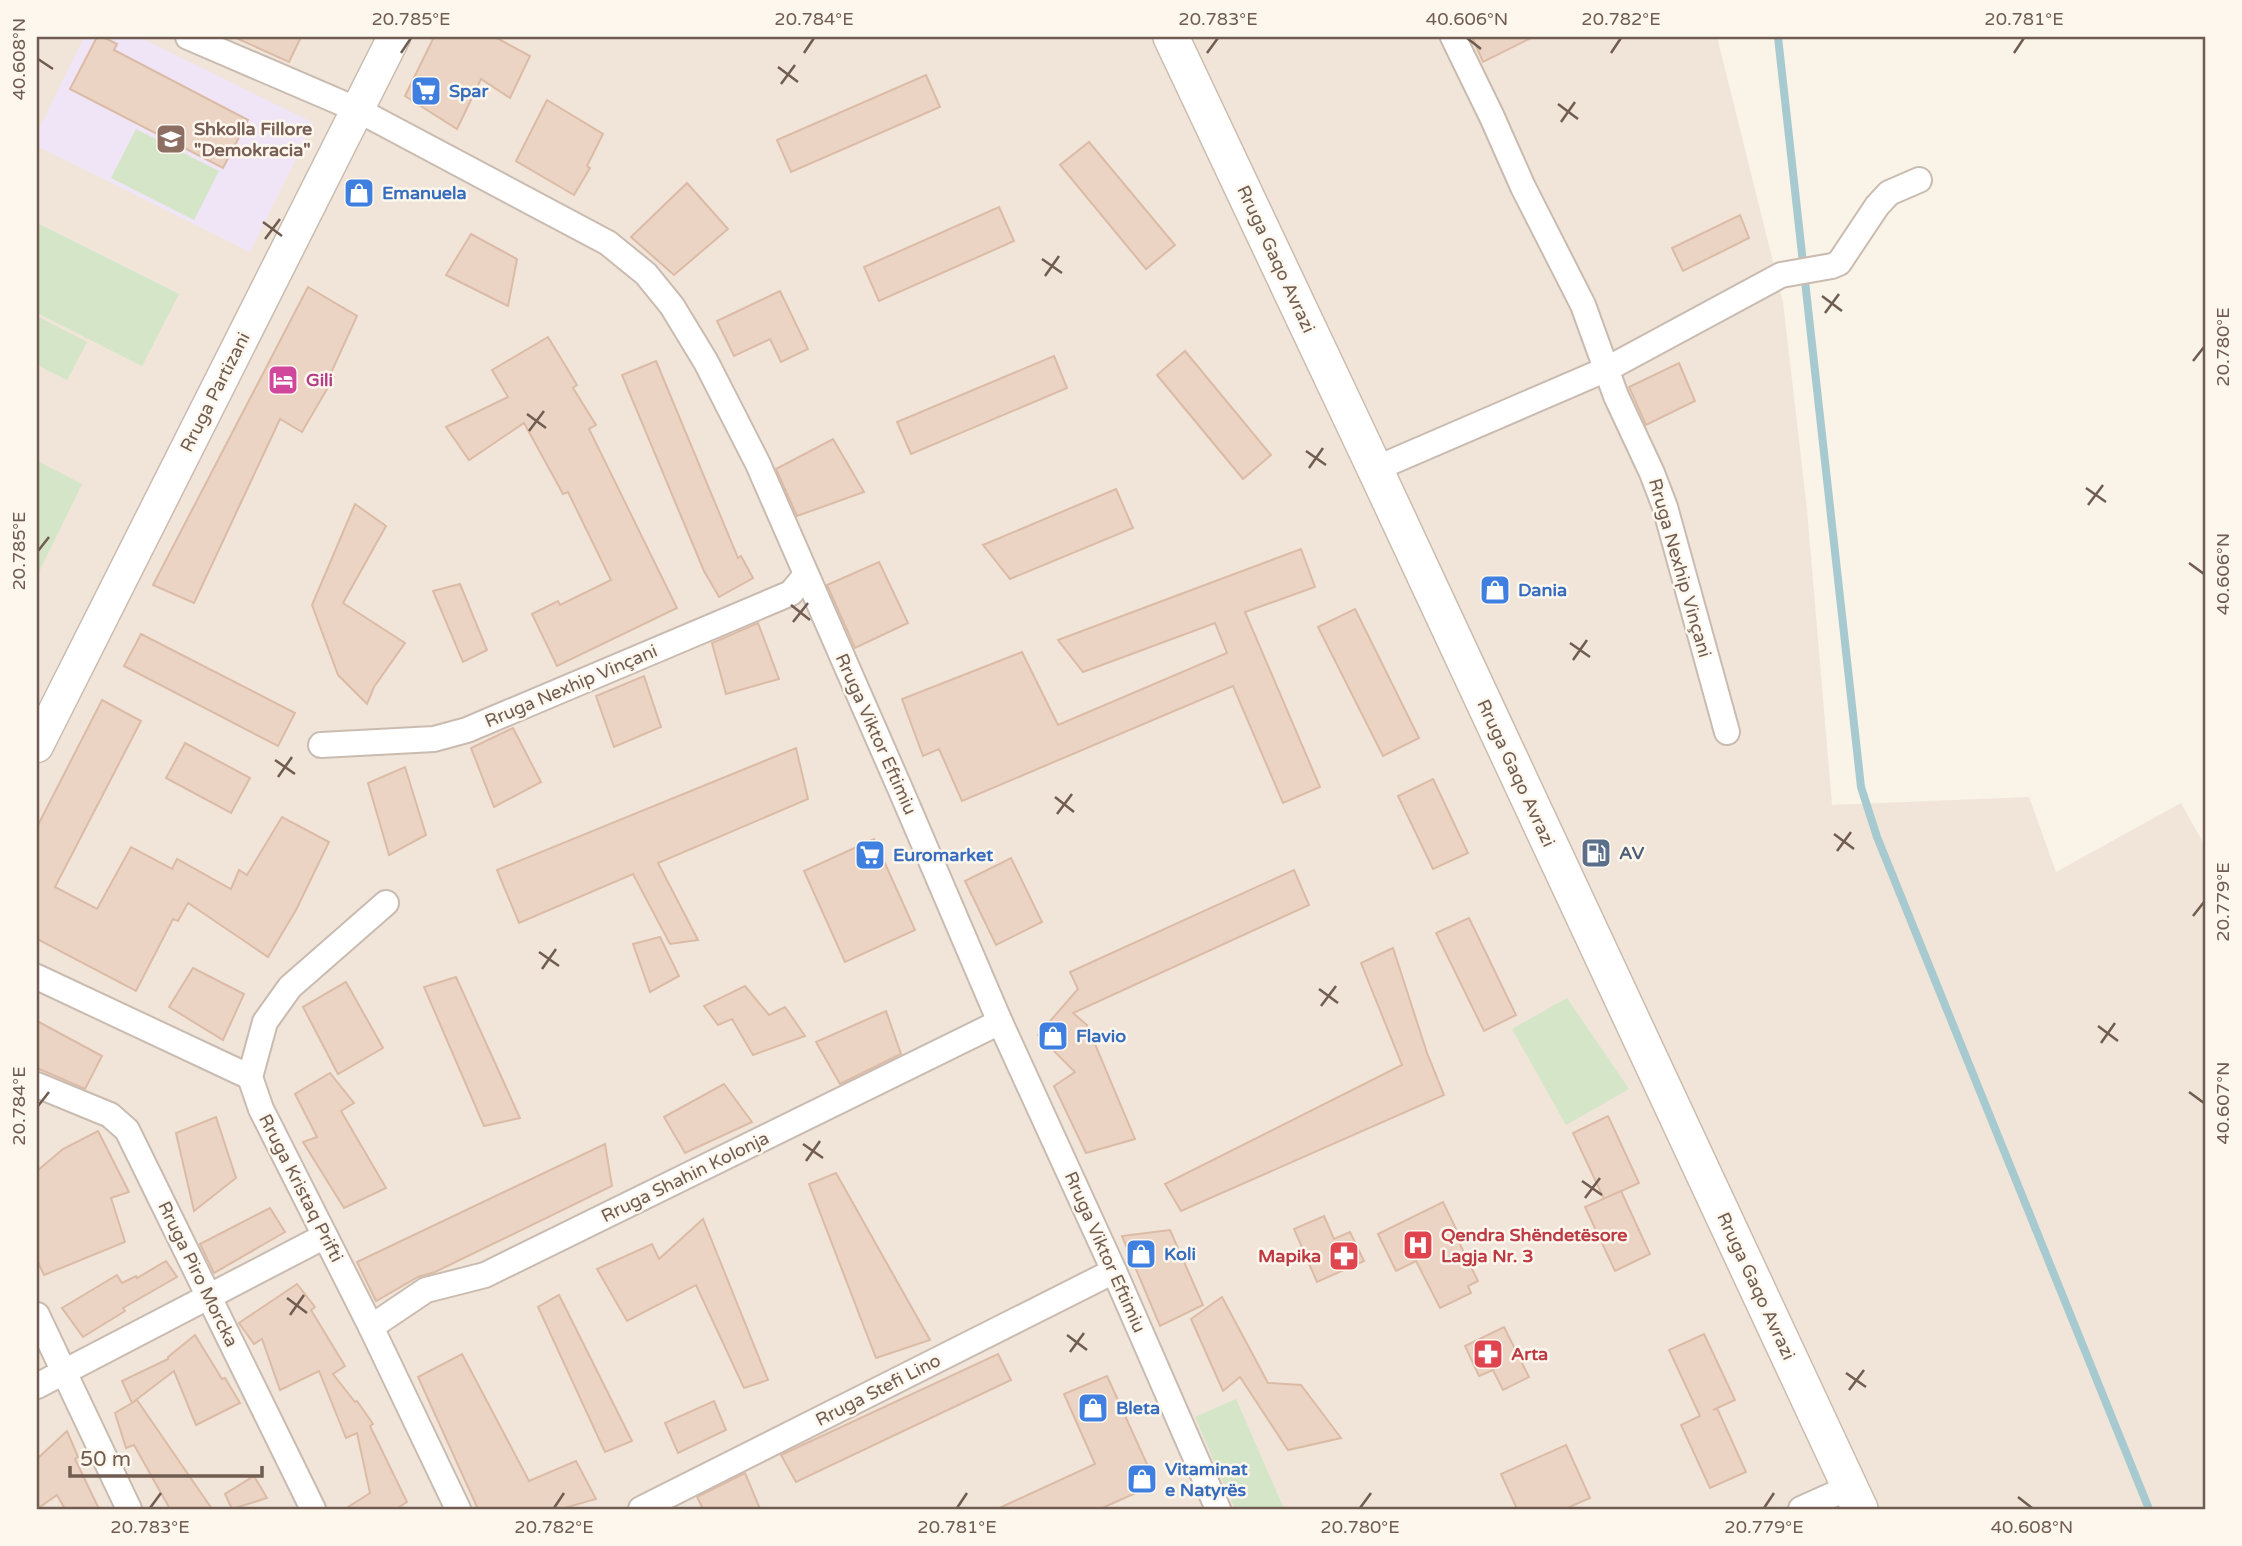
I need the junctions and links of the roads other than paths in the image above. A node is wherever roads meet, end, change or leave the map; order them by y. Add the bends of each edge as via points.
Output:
1 (188, 37) edge
2 (394, 37) edge
3 (1171, 37) edge
4 (1453, 37) edge
5 (358, 110) junction
6 (1919, 180) dead end
7 (1606, 369) junction
8 (1375, 468) junction
9 (805, 576) junction
10 (1727, 732) dead end
11 (321, 744) dead end
12 (37, 746) edge
13 (386, 903) dead end
14 (37, 977) edge
15 (1000, 1022) junction
16 (250, 1077) junction
17 (37, 1085) edge
18 (325, 1236) junction
19 (1114, 1271) junction
20 (209, 1296) junction
21 (37, 1315) edge
22 (371, 1327) junction
23 (65, 1371) junction
24 (37, 1386) edge
25 (1855, 1498) edge
26 (129, 1509) edge
27 (313, 1509) edge
28 (458, 1509) edge
29 (641, 1509) edge
30 (1217, 1509) edge
31 (1801, 1509) edge

1 - 5 street, Rruga Viktor Eftimiu
2 - 5 street, Rruga Partizani
3 - 8 main road, Rruga Gaqo Avrazi
4 - 7 street, Rruga Nexhip Vinçani via 1583,305
5 - 9 street, Rruga Viktor Eftimiu via 608,243 646,274 706,362 758,464
5 - 12 street, Rruga Partizani
6 - 7 street via 1889,193 1839,263 1781,275
7 - 8 street
7 - 10 street, Rruga Nexhip Vinçani via 1665,507
8 - 25 main road, Rruga Gaqo Avrazi
9 - 11 street, Rruga Nexhip Vinçani via 791,593 467,730 434,739
9 - 15 street, Rruga Viktor Eftimiu
13 - 16 street via 290,987 265,1022
14 - 16 street
15 - 19 street, Rruga Viktor Eftimiu
15 - 22 street, Rruga Shahin Kolonja via 485,1275 426,1290
16 - 18 street, Rruga Kristaq Prifti via 261,1109
17 - 20 street, Rruga Piro Morcka via 110,1115 127,1130
18 - 20 street
18 - 22 street, Rruga Kristaq Prifti
19 - 29 street, Rruga Stefi Lino
19 - 30 street, Rruga Viktor Eftimiu
20 - 23 street
20 - 27 street, Rruga Piro Morcka
21 - 23 street
22 - 28 street, Rruga Kristaq Prifti
23 - 24 street
23 - 26 street
25 - 31 street

